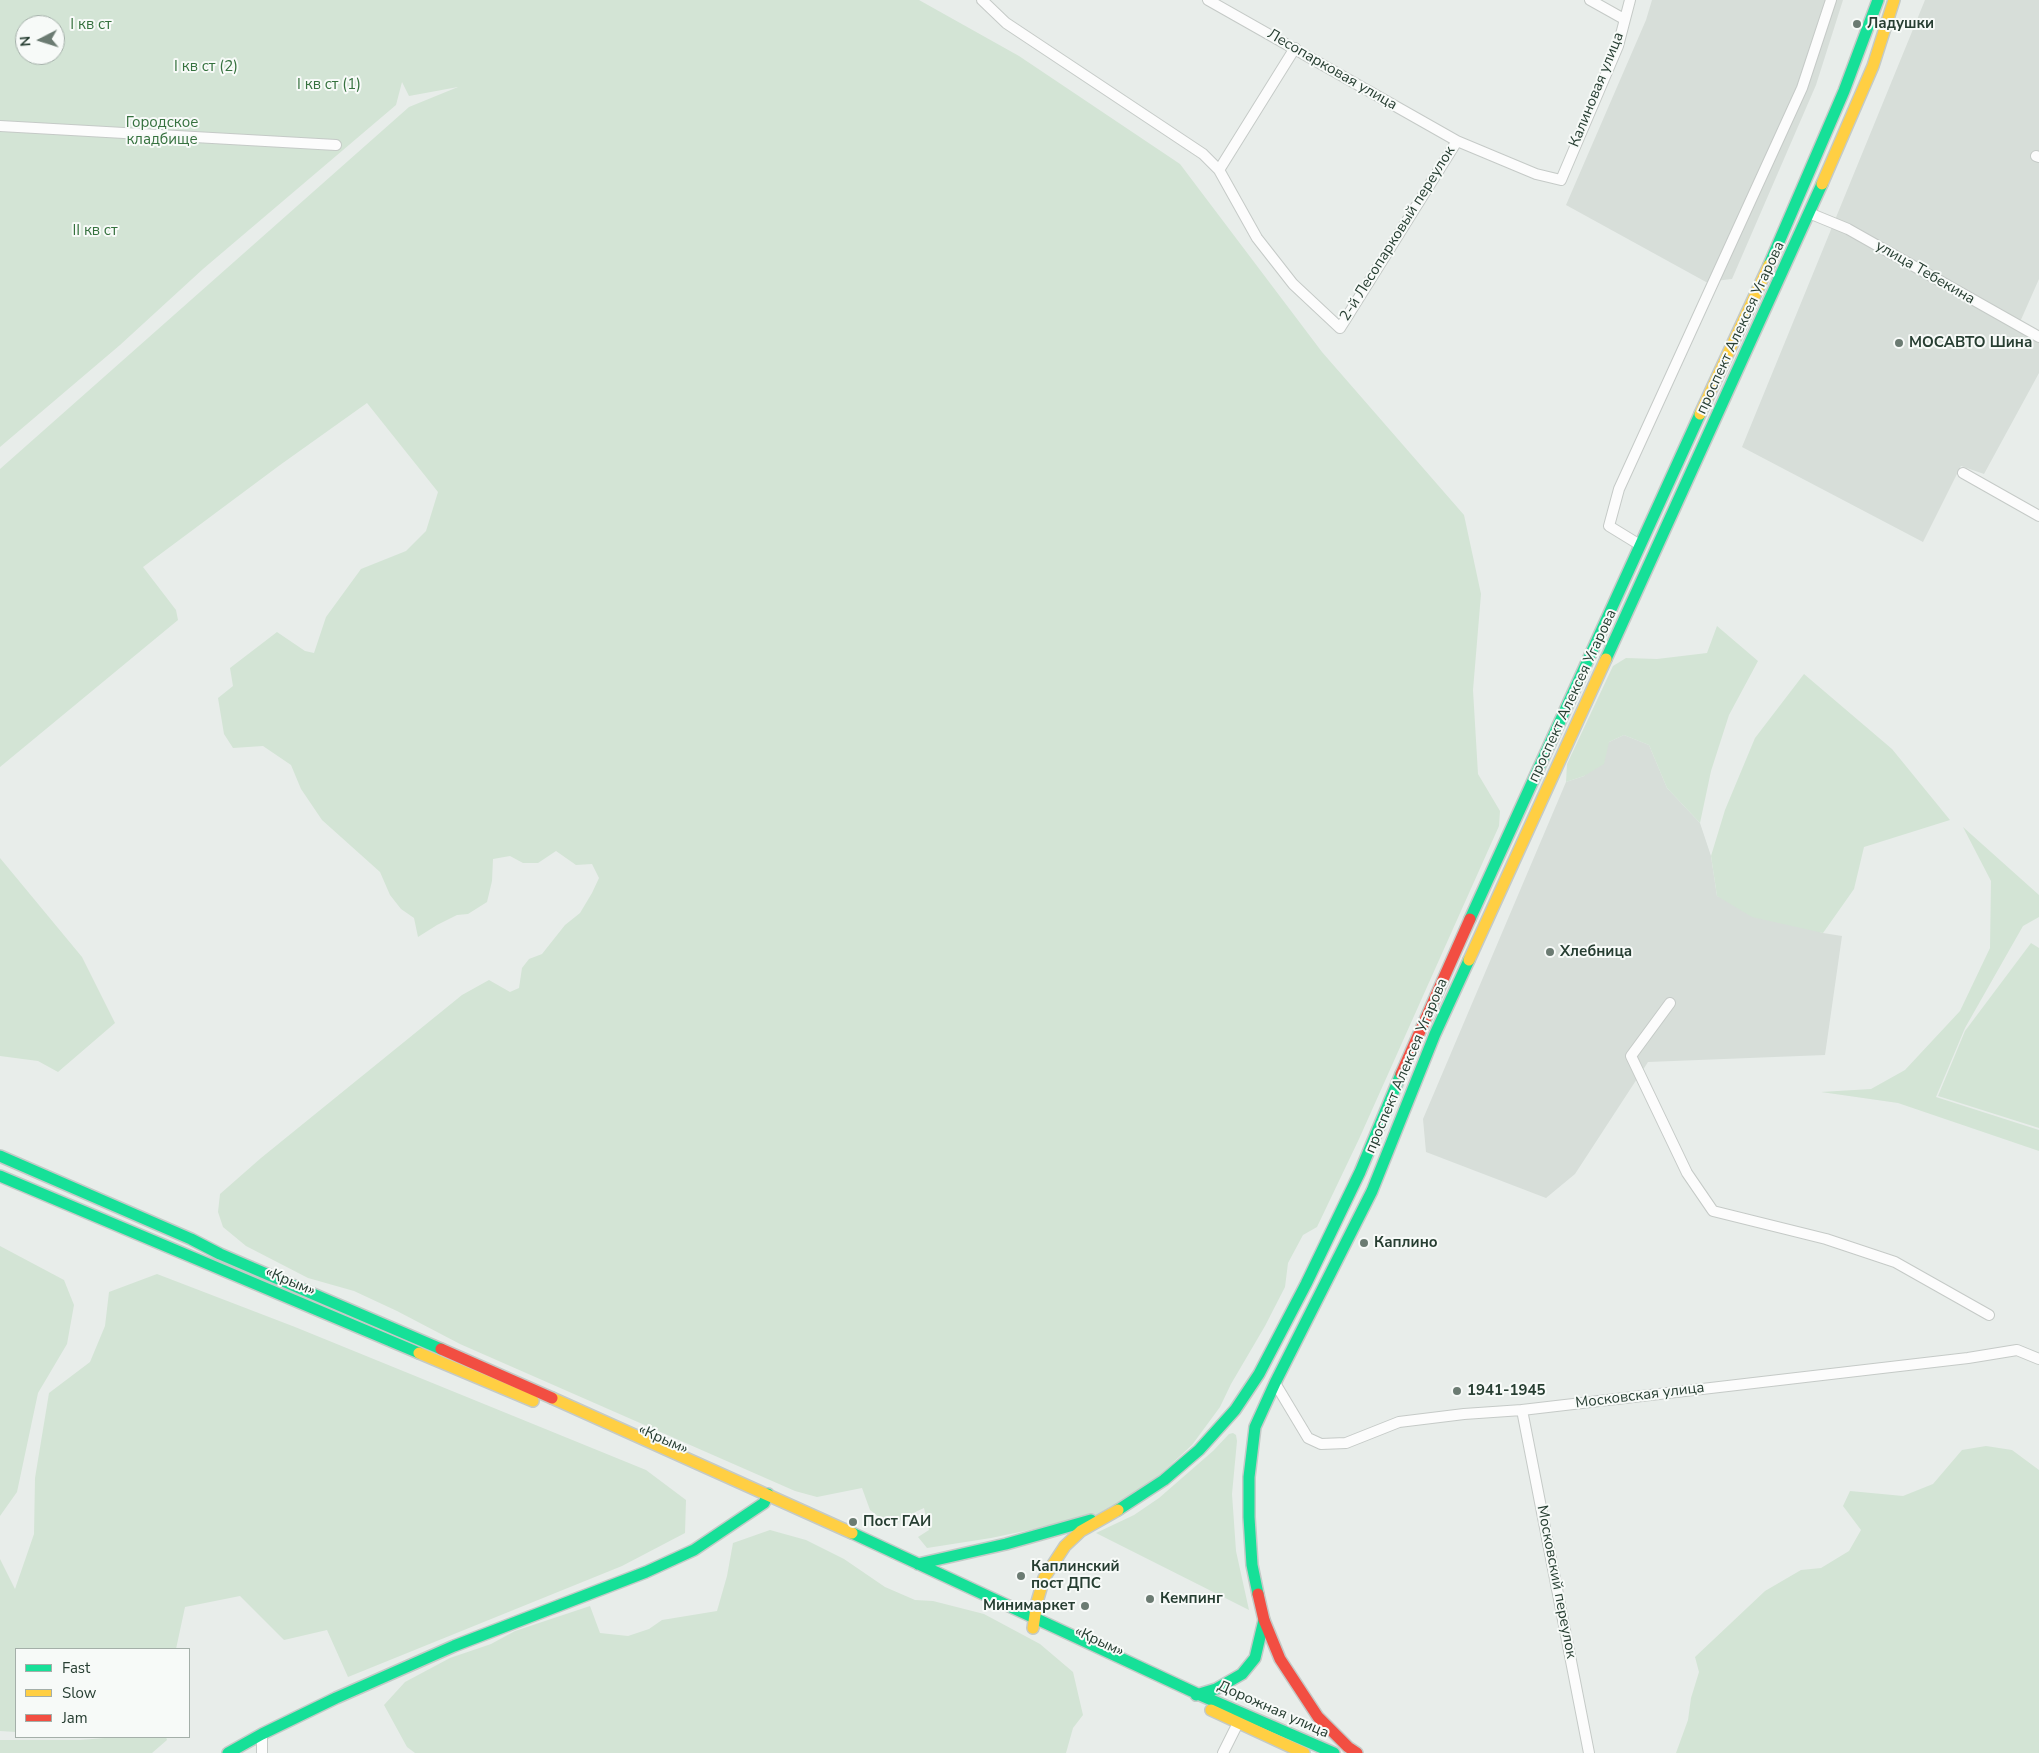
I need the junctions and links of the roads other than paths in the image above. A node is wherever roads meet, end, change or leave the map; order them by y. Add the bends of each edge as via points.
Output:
1 (982, 0) edge
2 (1208, 0) edge
3 (1590, 0) edge
4 (1630, 0) edge
5 (1831, 0) edge
6 (1878, 0) edge
7 (1894, 0) edge
8 (1624, 19) junction
9 (1294, 48) junction
10 (0, 126) edge
11 (1456, 140) junction
12 (336, 145) dead end
13 (1219, 170) junction
14 (1561, 180) joint
15 (1794, 207) junction
16 (1809, 213) junction
17 (2039, 337) edge
18 (1963, 474) dead end
19 (2039, 516) edge
20 (1640, 545) junction
21 (1670, 1003) dead end
22 (1420, 1027) junction
23 (1435, 1034) junction
24 (0, 1156) edge
25 (0, 1176) edge
26 (1990, 1315) dead end
27 (2039, 1359) edge
28 (1259, 1374) junction
29 (1275, 1383) junction
30 (1522, 1410) junction
31 (766, 1498) junction
32 (1108, 1515) junction
33 (918, 1564) junction
34 (1264, 1620) junction
35 (1034, 1623) junction
36 (1200, 1695) junction
37 (1179, 1696) junction
38 (1238, 1723) junction
39 (262, 1734) junction
40 (228, 1753) edge
41 (262, 1753) edge
42 (1223, 1753) edge
43 (1304, 1753) edge
44 (1334, 1753) edge
45 (1357, 1753) edge
46 (1589, 1753) edge

1 - 13 street via 1006,23 1203,154
2 - 9 street, Лесопарковая улица
3 - 8 street
4 - 8 street, Калиновая улица
5 - 20 street via 1802,88 1619,490 1609,526
6 - 15 main road, проспект Алексея Угарова via 1844,91
7 - 16 main road, проспект Алексея Угарова via 1873,66
8 - 14 street, Калиновая улица via 1618,46
9 - 11 street, Лесопарковая улица
9 - 13 street
10 - 12 street
11 - 13 street, 2-й Лесопарковый переулок via 1340,328 1293,284 1257,238
11 - 14 street, Лесопарковая улица via 1536,174
15 - 16 main road
15 - 20 main road, проспект Алексея Угарова
16 - 17 street, улица Тебекина via 1848,229
16 - 23 main road, проспект Алексея Угарова
18 - 19 street
20 - 22 main road, проспект Алексея Угарова
21 - 26 street via 1631,1056 1687,1173 1713,1211 1826,1239 1895,1262
22 - 23 main road
22 - 28 main road, проспект Алексея Угарова via 1360,1172
23 - 29 main road, проспект Алексея Угарова via 1372,1191
24 - 31 main road, «Крым» via 456,1355
25 - 31 main road, «Крым»
27 - 30 street, Московская улица via 2017,1350
28 - 29 main road
28 - 32 main road, проспект Алексея Угарова via 1235,1410 1199,1450 1164,1480
29 - 30 street, Московская улица via 1308,1438 1321,1444 1346,1443 1399,1422
29 - 34 main road, проспект Алексея Угарова via 1255,1427 1249,1477 1252,1566
30 - 46 street, Московский переулок
31 - 33 main road, «Крым»
31 - 35 main road, «Крым»
31 - 39 main road via 694,1550 646,1572 454,1646
32 - 33 main road via 1006,1544
32 - 35 main road, проспект Алексея Угарова via 1081,1531 1065,1546 1044,1578
33 - 35 main road, «Крым»
34 - 36 main road via 1255,1658 1242,1674
34 - 45 main road via 1280,1659 1318,1717
35 - 36 main road, «Крым»
35 - 37 main road, «Крым»
36 - 37 main road
36 - 44 main road, Дорожная улица
37 - 38 main road, «Крым»
38 - 42 street
38 - 43 main road, «Крым»
39 - 40 main road
39 - 41 street

